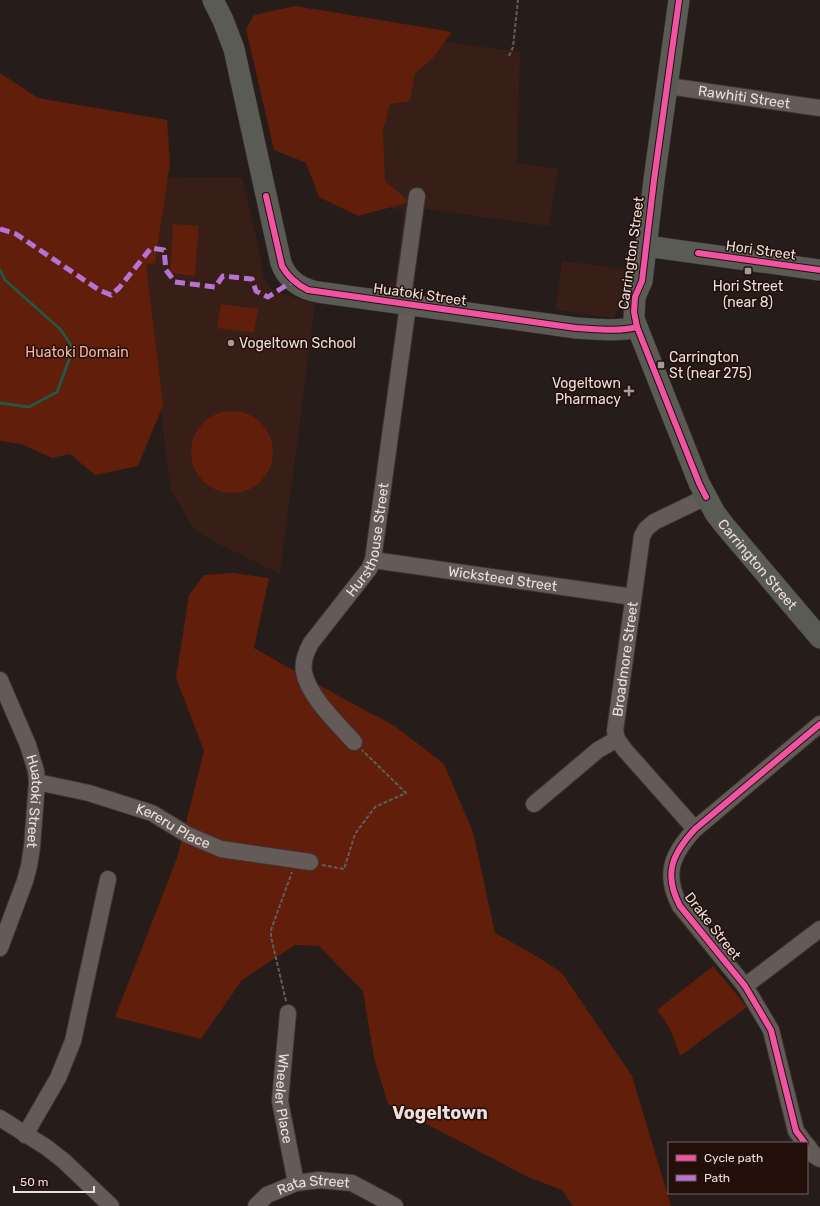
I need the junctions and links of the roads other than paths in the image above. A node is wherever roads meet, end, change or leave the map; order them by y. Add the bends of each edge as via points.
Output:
1 (213, 0) edge
2 (679, 0) edge
3 (668, 86) junction
4 (820, 108) edge
5 (417, 196) dead end
6 (646, 246) junction
7 (820, 270) edge
8 (405, 304) junction
9 (637, 327) junction
10 (706, 497) junction
11 (373, 560) junction
12 (633, 597) junction
13 (820, 638) edge
14 (0, 680) edge
15 (820, 724) edge
16 (617, 739) junction
17 (354, 742) road end
18 (37, 782) junction
19 (534, 804) dead end
20 (695, 829) junction
21 (303, 860) road end
22 (108, 879) dead end
23 (820, 929) edge
24 (0, 948) edge
25 (745, 986) junction
26 (288, 1013) road end
27 (0, 1118) edge
28 (25, 1134) junction
29 (804, 1142) edge
30 (808, 1146) edge
31 (820, 1159) edge
32 (296, 1183) junction
33 (111, 1206) edge
34 (256, 1206) edge
35 (395, 1206) edge

1 - 8 main road, Huatoki Street via 234,49 281,263 286,274 299,286 310,291
2 - 3 main road, Carrington Street
3 - 4 street, Rawhiti Street
3 - 6 main road, Carrington Street
5 - 8 street, Hursthouse Street
6 - 7 main road, Hori Street
6 - 9 main road, Carrington Street via 642,280 634,305
8 - 9 main road, Huatoki Street via 583,328 627,330
8 - 11 street, Hursthouse Street
9 - 10 main road, Carrington Street
10 - 12 street, Broadmore Street via 654,522 646,529 640,545
10 - 13 main road, Carrington Street via 724,526
11 - 12 street, Wicksteed Street
11 - 17 street, Hursthouse Street via 369,569 311,643 303,665 306,681 311,690
12 - 16 street, Broadmore Street via 614,731
14 - 18 street, Huatoki Street via 28,745
15 - 20 street, Drake Street
16 - 19 street via 604,746
16 - 20 street
18 - 21 street, Kereru Place via 89,793 152,813 188,835 221,849
18 - 24 street, Huatoki Street via 30,866
20 - 25 street, Drake Street via 676,853 670,879 673,893 680,906
22 - 28 street via 73,1041 58,1078
23 - 25 street
25 - 29 street, Drake Street via 771,1030 796,1131
26 - 32 street, Wheeler Place via 280,1101
27 - 28 street
28 - 33 street via 64,1162
30 - 31 street, Drake Street
32 - 34 street, Rata Street via 267,1195
32 - 35 street, Rata Street via 319,1180 352,1183

